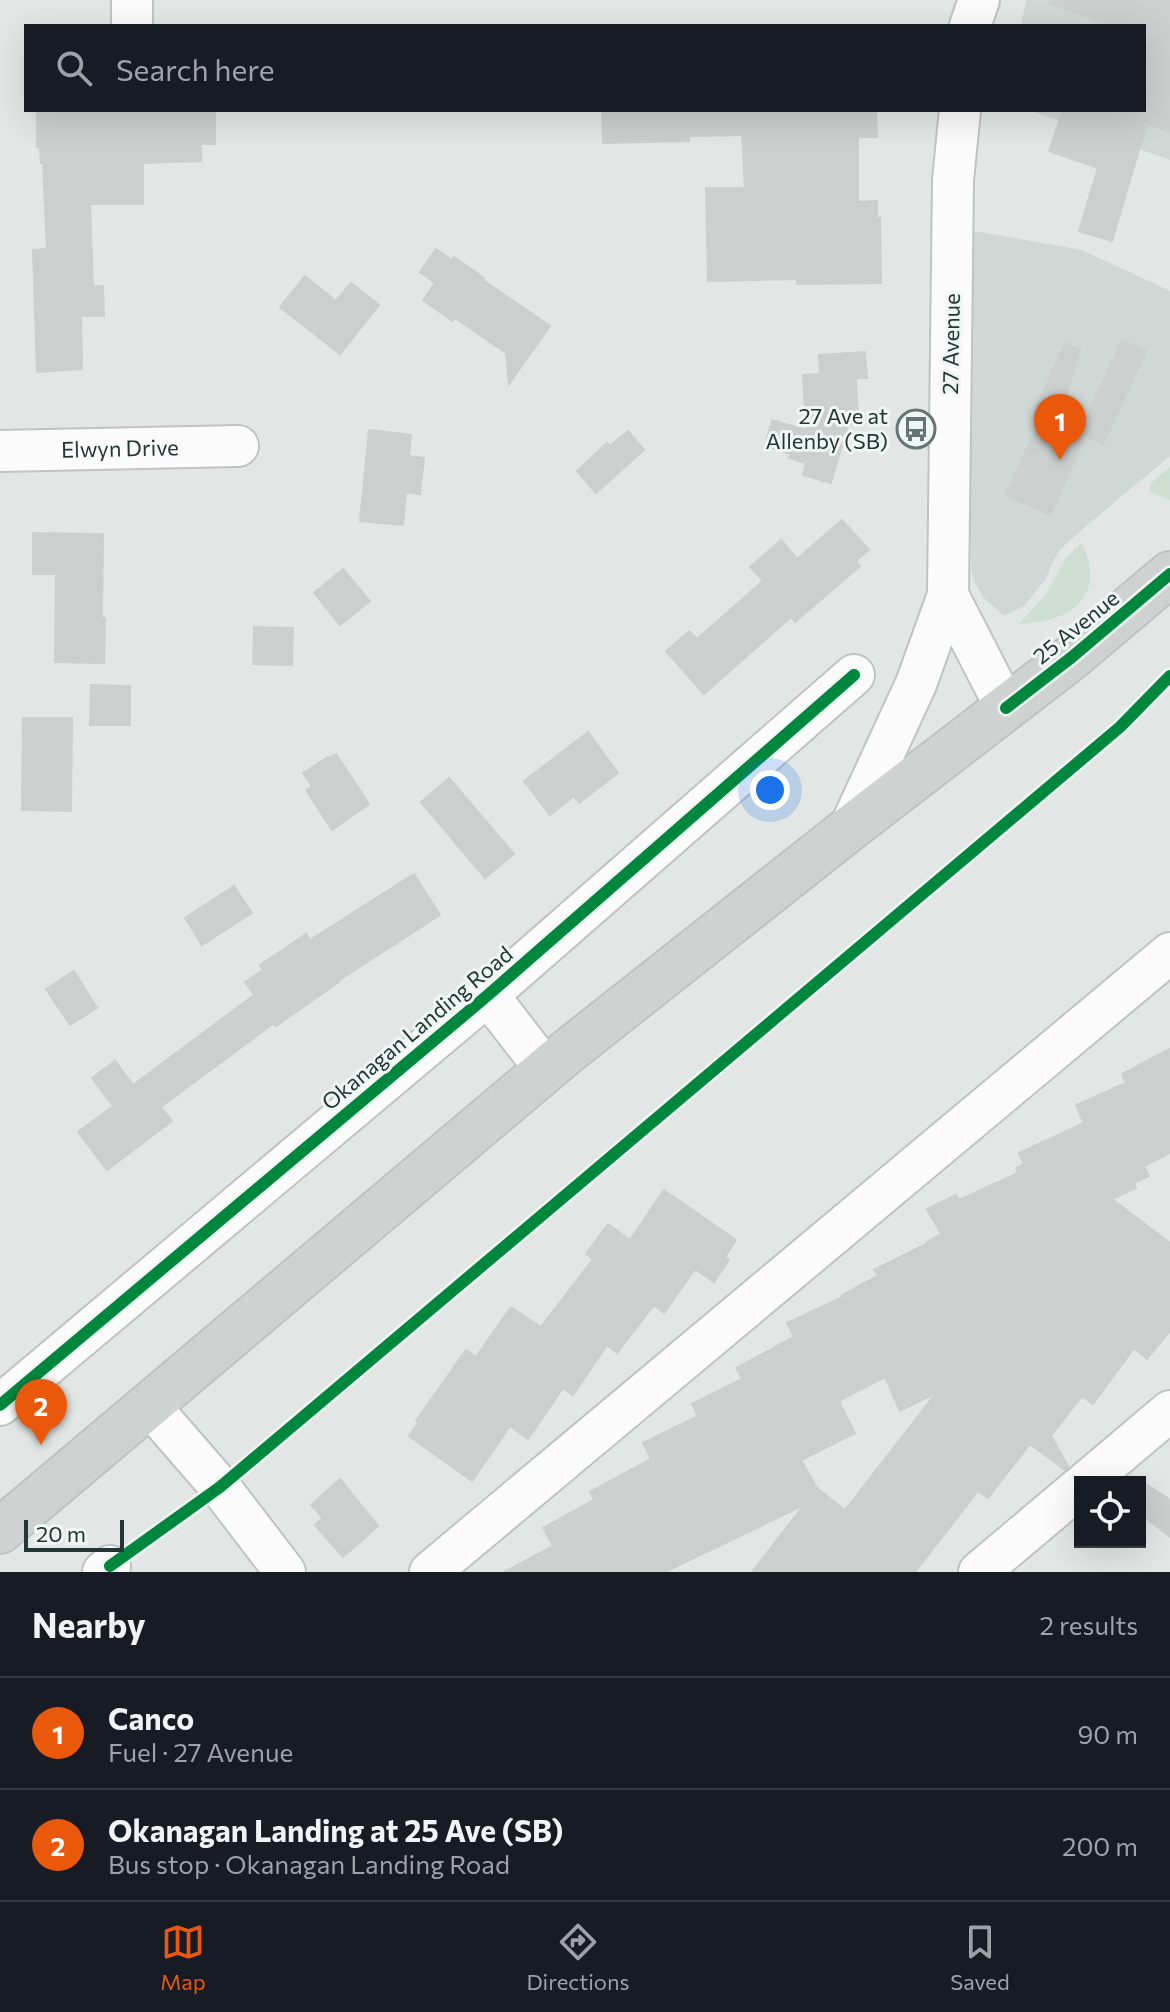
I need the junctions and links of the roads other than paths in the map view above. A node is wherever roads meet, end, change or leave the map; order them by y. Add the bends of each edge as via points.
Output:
1 (132, 0) edge
2 (979, 0) edge
3 (132, 24) edge
4 (971, 24) edge
5 (960, 112) edge
6 (238, 446) dead end
7 (0, 451) edge
8 (1170, 574) edge
9 (948, 595) junction
10 (854, 675) dead end
11 (1006, 708) junction
12 (849, 829) junction
13 (1170, 953) edge
14 (488, 995) junction
15 (546, 1070) junction
16 (0, 1405) edge
17 (149, 1405) junction
18 (1170, 1411) edge
19 (1093, 1476) edge
20 (1074, 1492) edge
21 (0, 1531) edge
22 (285, 1572) edge
23 (430, 1572) edge
24 (979, 1572) edge

1 - 3 street
2 - 4 street
5 - 9 street, 27 Avenue via 953,180
6 - 7 street, Elwyn Drive
8 - 11 main road, 25 Avenue
9 - 11 street, 27 Avenue
9 - 12 street via 916,684
10 - 14 street, Okanagan Landing Road
11 - 12 main road
12 - 15 main road
13 - 23 street
14 - 15 street, Okanagan Landing Road
14 - 16 street, Okanagan Landing Road
15 - 17 main road
17 - 21 main road
17 - 22 street
18 - 19 street
20 - 24 street

